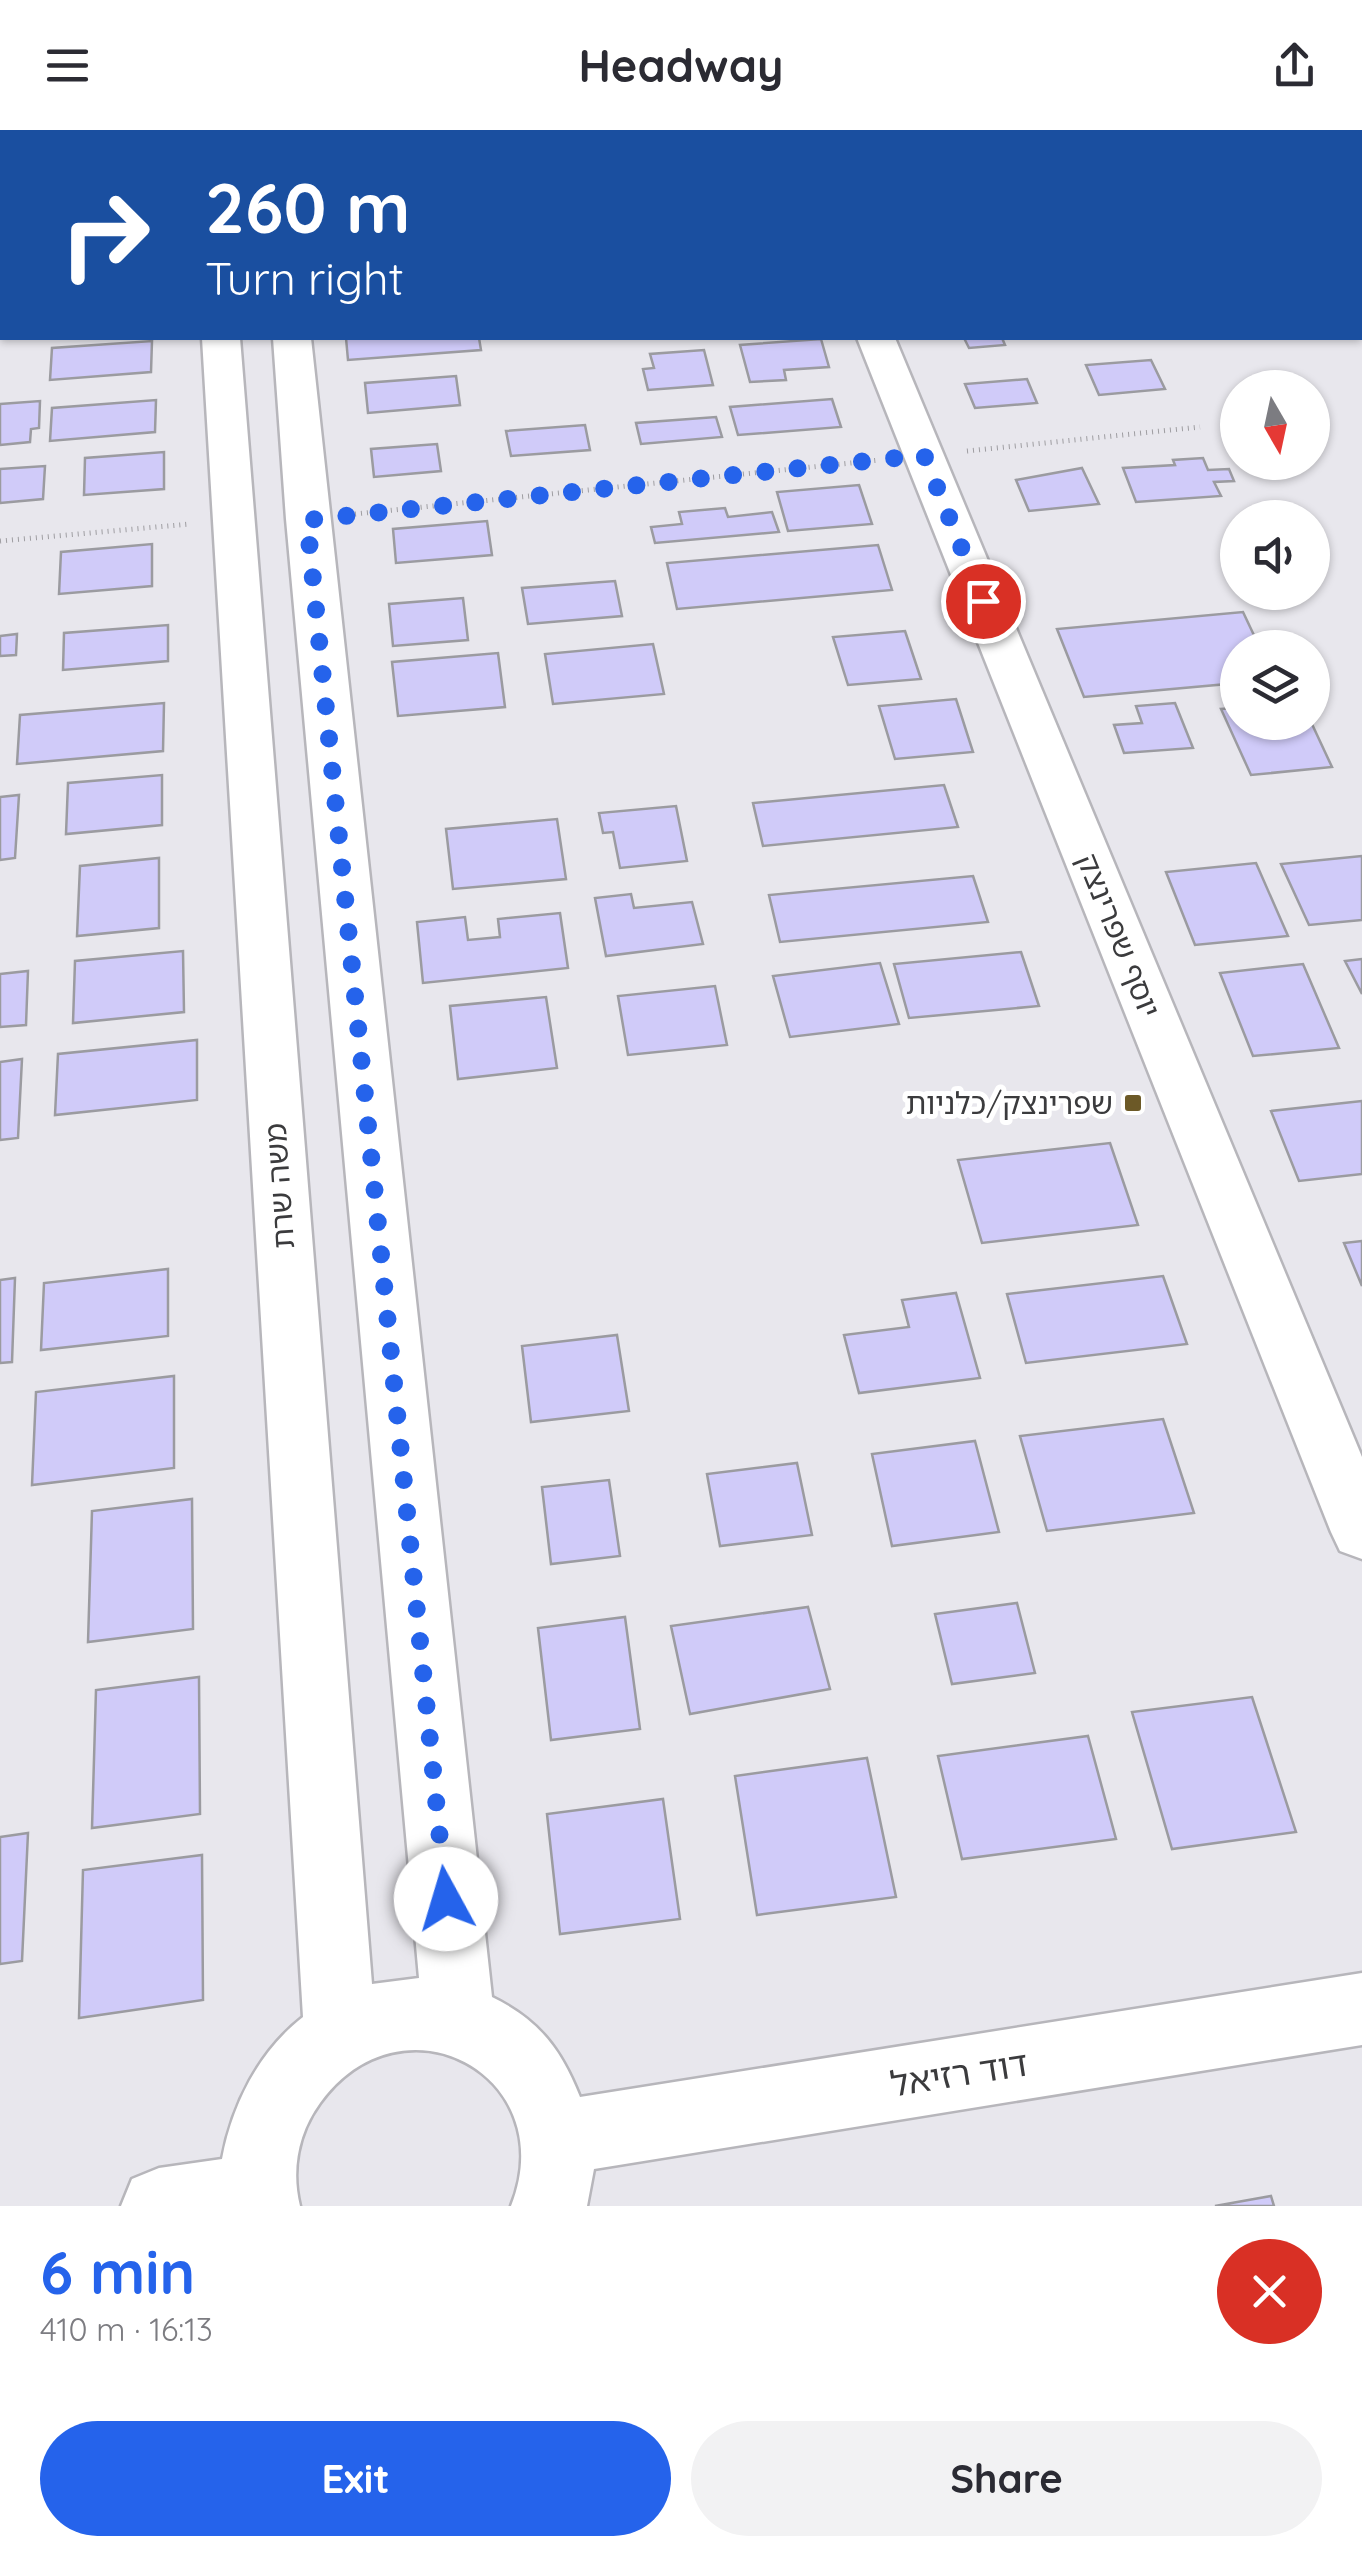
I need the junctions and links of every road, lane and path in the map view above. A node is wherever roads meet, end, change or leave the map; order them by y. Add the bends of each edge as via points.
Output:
1 (221, 340) edge
2 (292, 340) edge
3 (877, 340) edge
4 (1200, 427) dead end
5 (924, 455) junction
6 (231, 520) junction
7 (307, 520) junction
8 (0, 542) edge
9 (1343, 1435) edge
10 (1362, 1532) edge
11 (1362, 2009) edge
12 (458, 2018) junction
13 (340, 2034) junction
14 (553, 2172) edge
15 (260, 2199) edge
16 (159, 2206) edge

1 - 6 street, משה שרת
2 - 7 street
3 - 5 street, יוסף שפרינצק
4 - 5 path
5 - 7 path
5 - 9 street, יוסף שפרינצק
6 - 8 path
6 - 13 street, משה שרת
7 - 12 street
9 - 10 street, יוסף שפרינצק
11 - 14 street, דוד רזיאל
12 - 13 street via 398,2013
12 - 14 street via 495,2034 525,2061 546,2097
13 - 15 street via 304,2063 277,2101 260,2145
15 - 16 street

